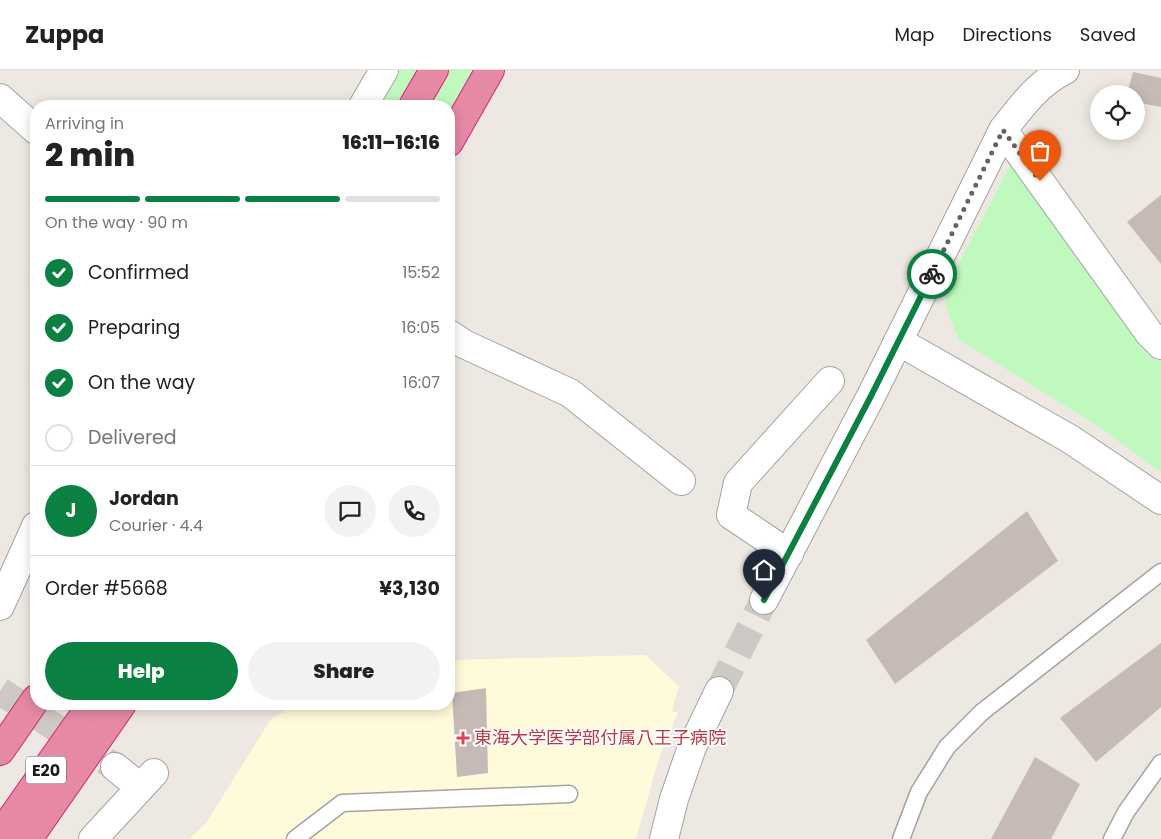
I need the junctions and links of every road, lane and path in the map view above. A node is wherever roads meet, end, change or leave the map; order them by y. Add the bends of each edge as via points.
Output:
1 (384, 70) edge
2 (434, 70) edge
3 (490, 70) edge
4 (1065, 70) edge
5 (0, 98) edge
6 (366, 100) edge
7 (416, 100) edge
8 (30, 125) edge
9 (1003, 130) junction
10 (455, 131) edge
11 (455, 338) edge
12 (898, 341) junction
13 (1161, 345) edge
14 (830, 381) dead end
15 (681, 482) dead end
16 (1161, 500) edge
17 (30, 539) edge
18 (789, 554) junction
19 (1161, 572) edge
20 (764, 600) tunnel mouth
21 (0, 606) edge
22 (719, 691) tunnel mouth
23 (30, 708) edge
24 (88, 710) edge
25 (118, 710) edge
26 (0, 751) edge
27 (1161, 763) edge
28 (115, 767) tunnel mouth
29 (569, 794) dead end
30 (0, 835) edge
31 (28, 839) edge
32 (94, 839) edge
33 (295, 839) edge
34 (664, 839) edge
35 (901, 839) edge
36 (1112, 839) edge

1 - 6 street
2 - 7 highway
3 - 10 highway
4 - 9 street via 1052,76 1026,100
5 - 8 street
9 - 12 street
9 - 13 street
11 - 15 street via 570,393
12 - 16 street via 1070,439
12 - 18 street
14 - 18 street via 738,482 731,515
17 - 21 street
18 - 20 street
19 - 35 lane via 982,712 947,747 919,792
22 - 34 street via 692,747
23 - 26 highway, E20
24 - 30 highway, E20
25 - 31 highway
27 - 36 lane via 1126,812
28 - 32 street via 147,780
29 - 33 lane via 342,803

